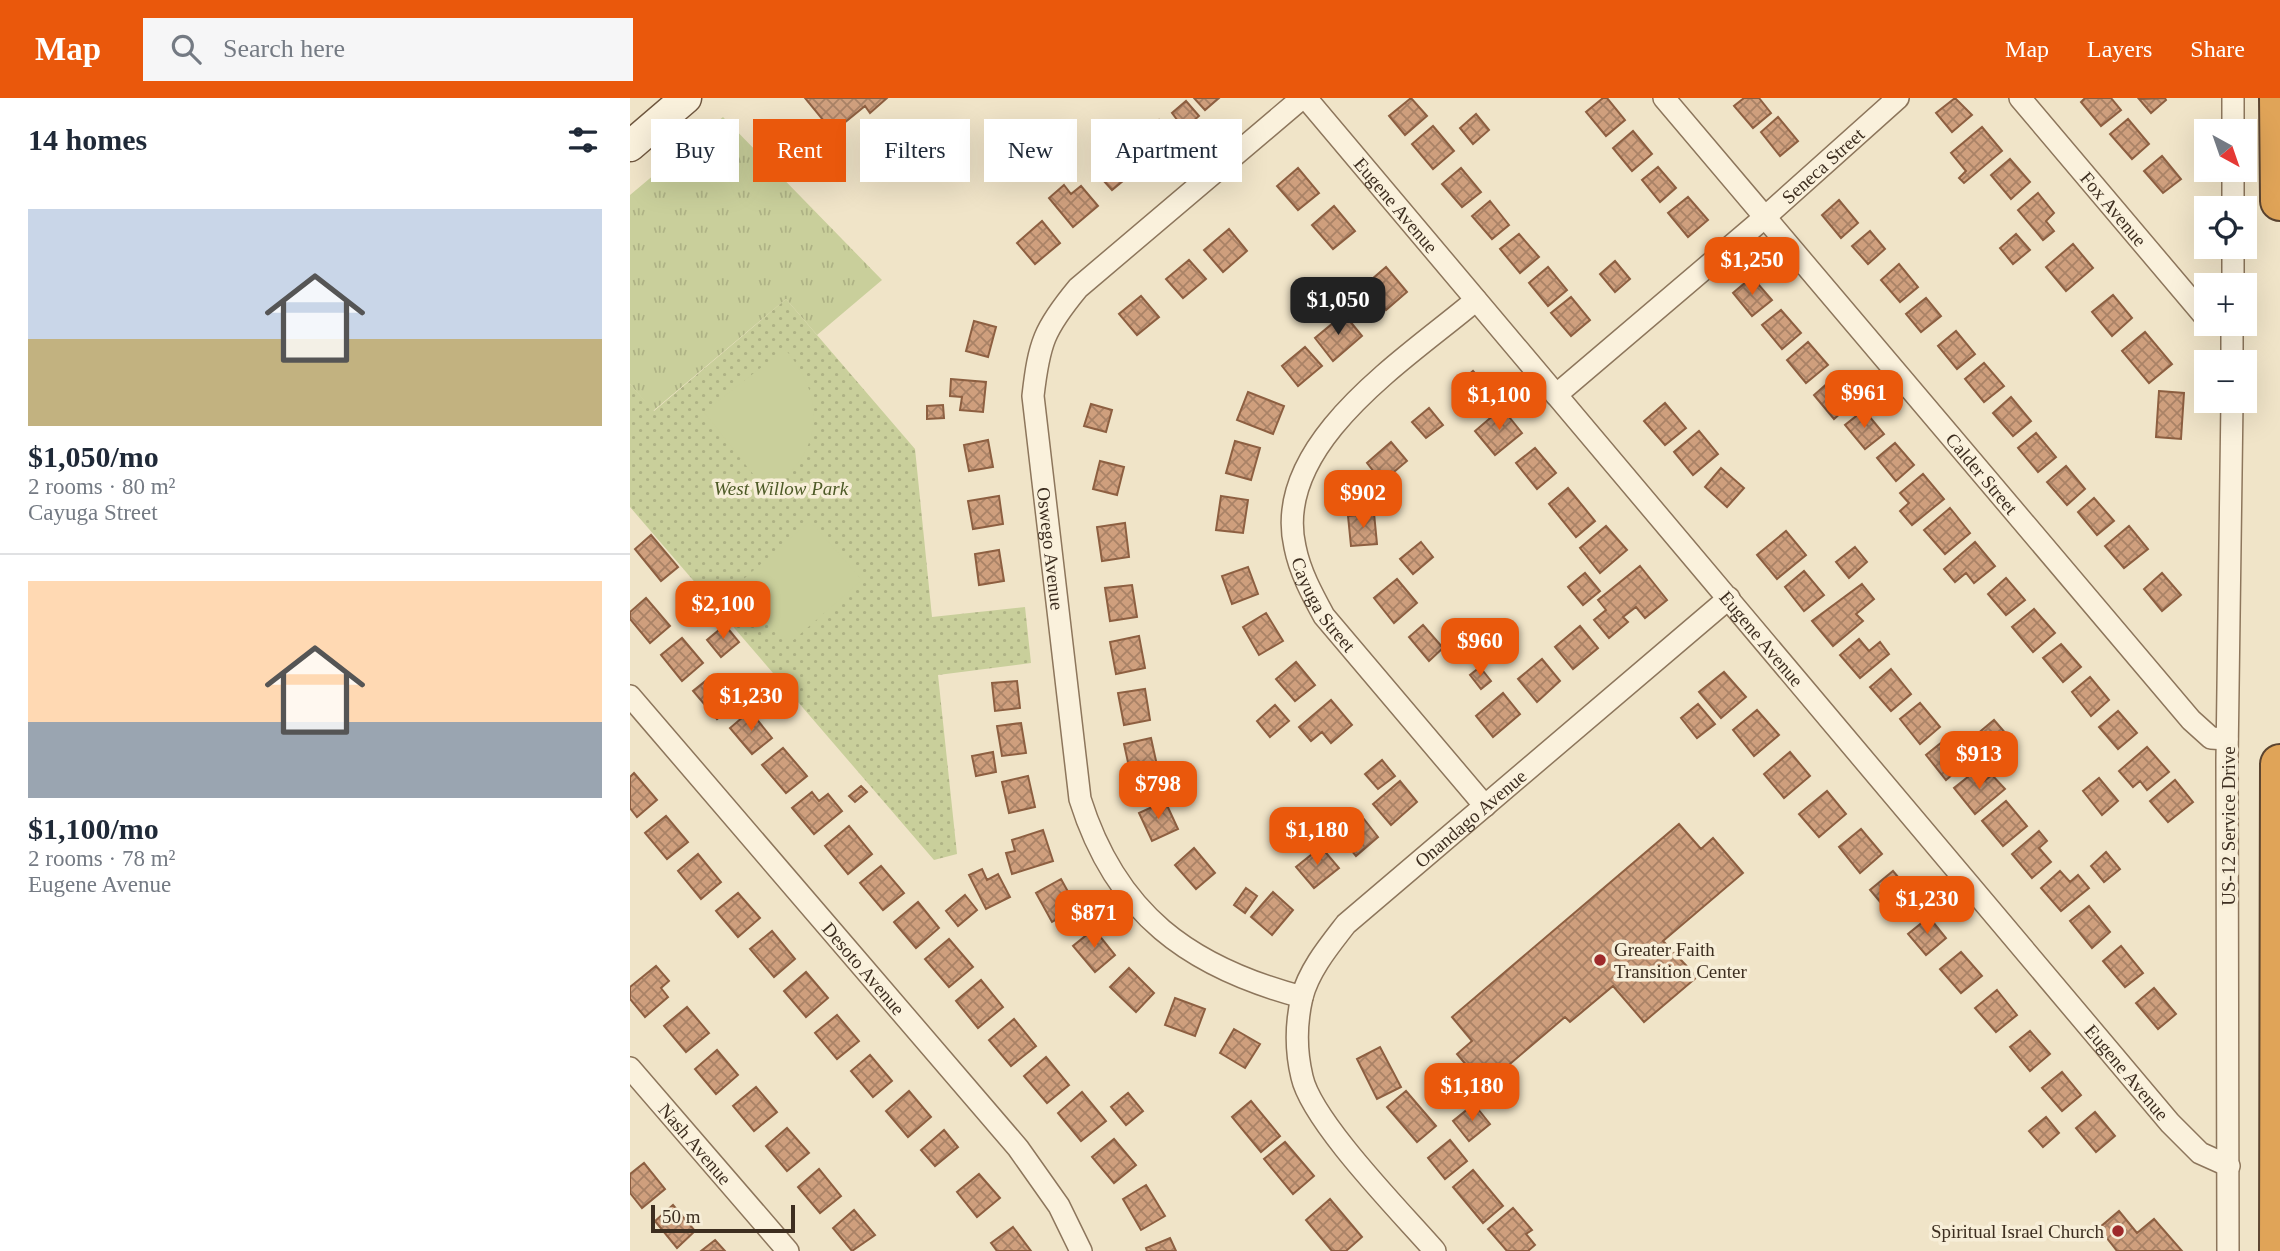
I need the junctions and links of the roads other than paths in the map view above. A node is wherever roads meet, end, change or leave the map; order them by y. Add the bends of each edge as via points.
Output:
1 (686, 98) edge
2 (1304, 98) edge
3 (1664, 98) edge
4 (1898, 98) edge
5 (2020, 98) edge
6 (2233, 98) edge
7 (2279, 98) edge
8 (2233, 119) edge
9 (630, 146) edge
10 (2280, 201) edge
11 (1765, 218) junction
12 (1476, 300) junction
13 (2194, 304) edge
14 (1556, 395) junction
15 (2232, 413) edge
16 (1729, 598) junction
17 (630, 696) edge
18 (2227, 739) junction
19 (2280, 764) edge
20 (2280, 788) edge
21 (1485, 806) junction
22 (1302, 997) junction
23 (630, 1068) edge
24 (2280, 1142) edge
25 (2229, 1166) junction
26 (788, 1251) edge
27 (1081, 1251) edge
28 (1435, 1251) edge
29 (2228, 1251) edge
30 (2279, 1251) edge

1 - 9 street
2 - 12 street, Eugene Avenue
2 - 22 street, Oswego Avenue via 1078,288 1051,320 1038,356 1033,396 1080,799 1090,833 1127,895 1175,942 1241,978
3 - 11 street, Calder Street
4 - 11 street, Seneca Street
5 - 13 street, Fox Avenue
6 - 8 street
7 - 10 highway
11 - 14 street, Seneca Street
11 - 18 street, Calder Street via 2191,720 2211,738
12 - 14 street, Eugene Avenue
12 - 21 street, Cayuga Street via 1327,431 1300,480 1293,524 1294,546 1306,582 1324,616
14 - 16 street, Eugene Avenue
15 - 18 street, US-12 Service Drive
16 - 21 street, Onandago Avenue
16 - 25 street, Eugene Avenue via 2170,1123 2200,1153
17 - 27 street, Desoto Avenue via 1018,1148 1059,1206
18 - 25 street, US-12 Service Drive
19 - 20 highway
20 - 24 highway
21 - 22 street, Onandago Avenue via 1346,924 1313,971
22 - 28 street, Onandago Avenue via 1297,1042 1302,1080 1315,1105 1349,1153
23 - 26 street, Nash Avenue
24 - 30 highway
25 - 29 street, US-12 Service Drive

